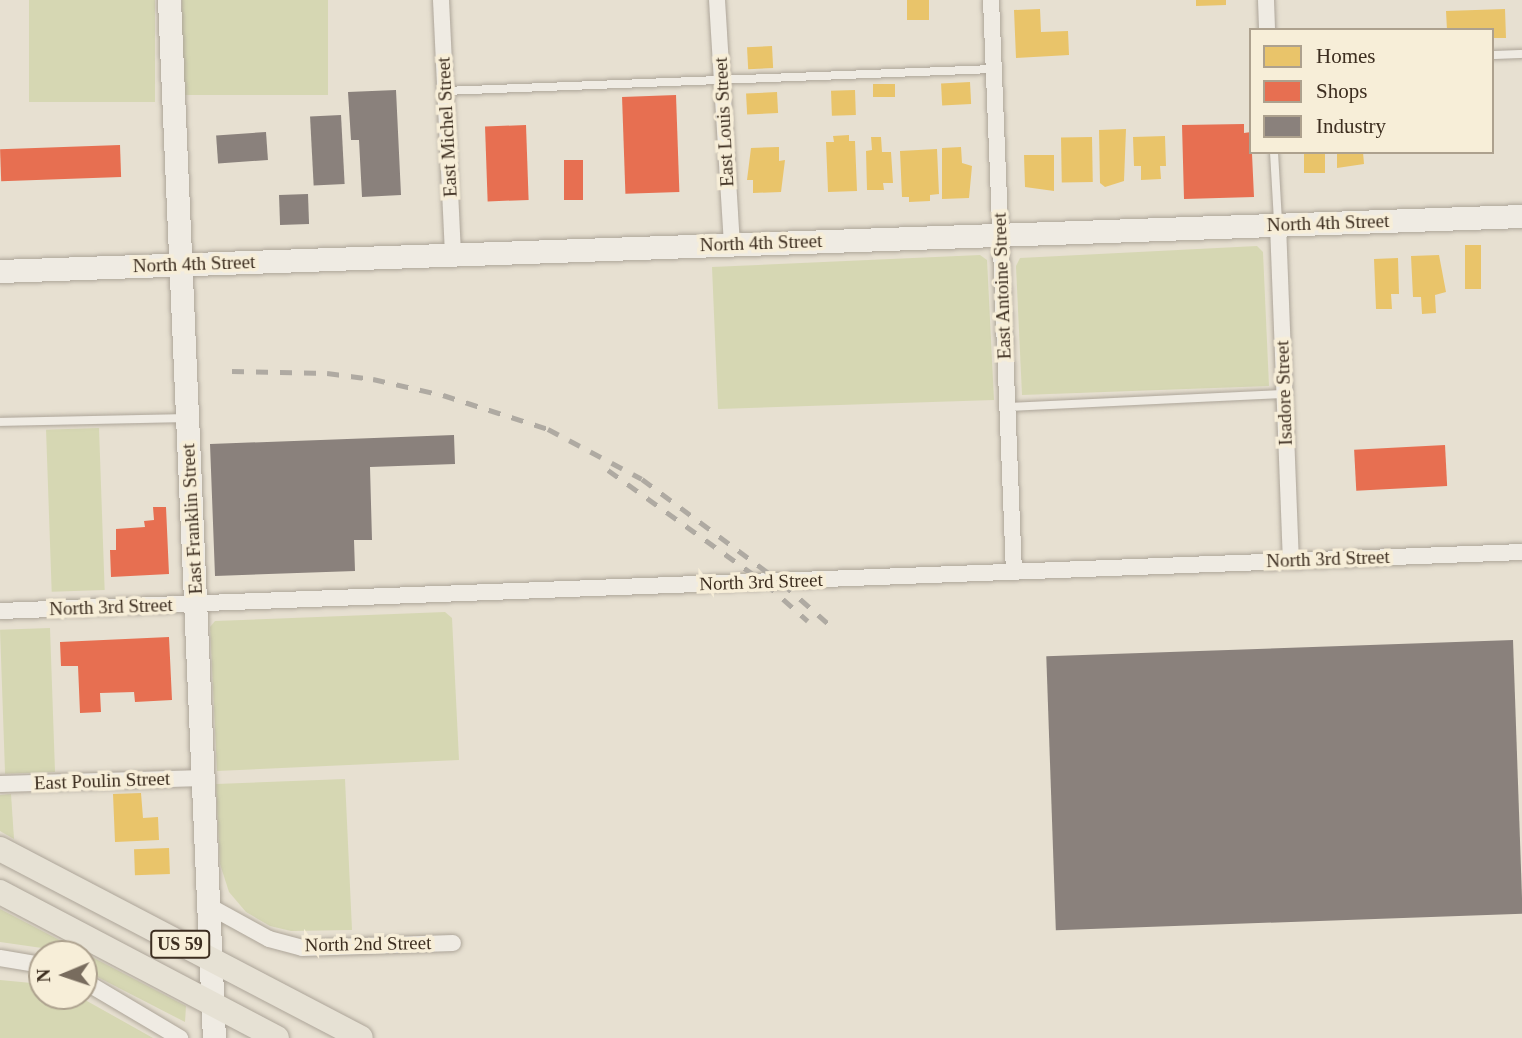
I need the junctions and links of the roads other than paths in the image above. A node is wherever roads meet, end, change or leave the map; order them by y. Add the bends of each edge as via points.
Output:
1 (169, 0) edge
2 (441, 0) edge
3 (717, 0) edge
4 (991, 0) edge
5 (1266, 0) edge
6 (1267, 28) edge
7 (1522, 54) edge
8 (1494, 55) edge
9 (993, 69) junction
10 (722, 79) junction
11 (445, 91) junction
12 (1274, 154) edge
13 (1522, 216) edge
14 (1278, 225) junction
15 (1000, 235) junction
16 (732, 244) junction
17 (453, 254) junction
18 (181, 265) junction
19 (0, 271) edge
20 (1284, 394) junction
21 (1007, 407) junction
22 (188, 418) junction
23 (0, 422) edge
24 (1522, 552) edge
25 (1291, 561) junction
26 (1014, 572) junction
27 (196, 604) junction
28 (0, 611) edge
29 (204, 778) junction
30 (0, 784) edge
31 (0, 849) edge
32 (0, 892) edge
33 (209, 906) junction
34 (453, 943) dead end
35 (0, 958) edge
36 (212, 961) junction
37 (28, 963) edge
38 (98, 989) edge
39 (212, 1003) junction
40 (180, 1038) edge
41 (214, 1038) edge
42 (276, 1038) edge
43 (361, 1038) edge

1 - 18 street, East Franklin Street
2 - 11 street, East Michel Street
3 - 10 street, East Louis Street
4 - 9 street, East Antoine Street
5 - 6 street
7 - 8 lane
9 - 10 lane
9 - 15 street, East Antoine Street
10 - 11 lane
10 - 16 street, East Louis Street
11 - 17 street, East Michel Street
12 - 14 lane
13 - 14 street, North 4th Street
14 - 15 street, North 4th Street
14 - 20 street, Isadore Street
15 - 16 street, North 4th Street
15 - 21 street, East Antoine Street
16 - 17 street, North 4th Street
17 - 18 street, North 4th Street
18 - 19 street, North 4th Street
18 - 22 street, East Franklin Street
20 - 21 lane
20 - 25 street, Isadore Street
21 - 26 street, East Antoine Street
22 - 23 lane
22 - 27 street, East Franklin Street
24 - 25 street, North 3rd Street
25 - 26 street, North 3rd Street
26 - 27 street, North 3rd Street
27 - 28 street, North 3rd Street
27 - 29 street, East Franklin Street
29 - 30 street, East Poulin Street
29 - 33 street, East Franklin Street
31 - 36 main road, US 59
32 - 39 main road, US 59
33 - 34 street, North 2nd Street via 269,939 302,947
33 - 36 street, East Franklin Street
35 - 37 street
36 - 39 street, East Franklin Street
36 - 43 main road, US 59
38 - 40 street
39 - 41 street, East Franklin Street
39 - 42 main road, US 59

